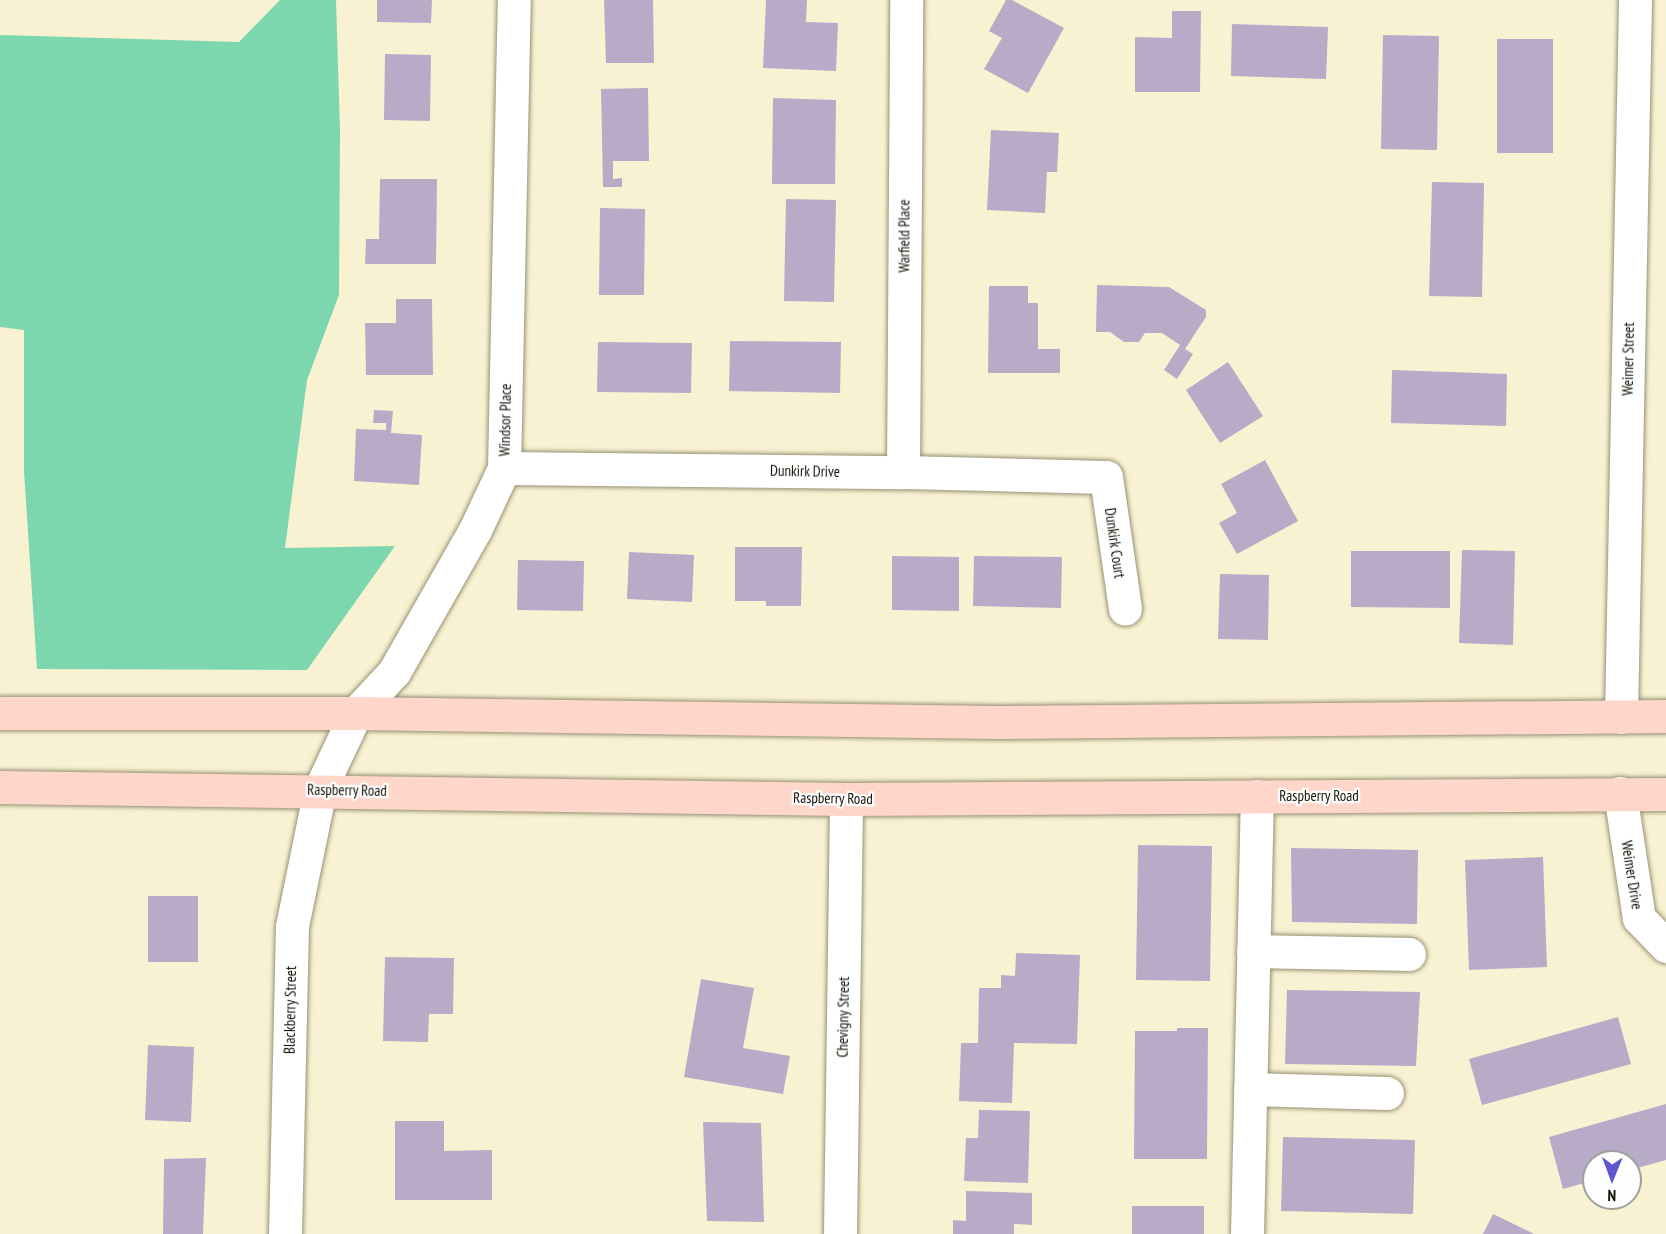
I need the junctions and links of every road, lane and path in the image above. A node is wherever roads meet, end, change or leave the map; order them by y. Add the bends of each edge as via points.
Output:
1 (514, 0) edge
2 (906, 0) edge
3 (1635, 0) edge
4 (504, 468) junction
5 (903, 472) junction
6 (1106, 477) joint
7 (1125, 609) dead end
8 (0, 713) edge
9 (356, 713) junction
10 (1666, 716) edge
11 (1622, 717) junction
12 (0, 787) edge
13 (320, 789) junction
14 (1620, 793) junction
15 (1666, 794) edge
16 (1257, 796) junction
17 (846, 799) junction
18 (1666, 946) edge
19 (1253, 951) junction
20 (1409, 954) dead end
21 (1250, 1089) junction
22 (1387, 1093) dead end
23 (285, 1234) edge
24 (840, 1234) edge
25 (1246, 1234) edge

1 - 4 street, Windsor Place
2 - 5 street, Warfield Place
3 - 11 street, Weimer Street
4 - 5 street, Dunkirk Drive
4 - 9 street, Windsor Place via 475,530 394,672
5 - 6 street, Dunkirk Drive
6 - 7 street, Dunkirk Court
8 - 9 main road
9 - 11 main road via 995,722
9 - 13 street, Windsor Place
10 - 11 main road
12 - 13 main road, Raspberry Road
13 - 17 main road, Raspberry Road
13 - 23 street, Blackberry Street via 292,926
14 - 15 main road, Raspberry Road
14 - 16 main road, Raspberry Road
14 - 18 street, Weimer Drive via 1639,918
16 - 17 main road, Raspberry Road
16 - 19 street
17 - 24 street, Chevigny Street
19 - 20 street
19 - 21 street
21 - 22 street
21 - 25 street

